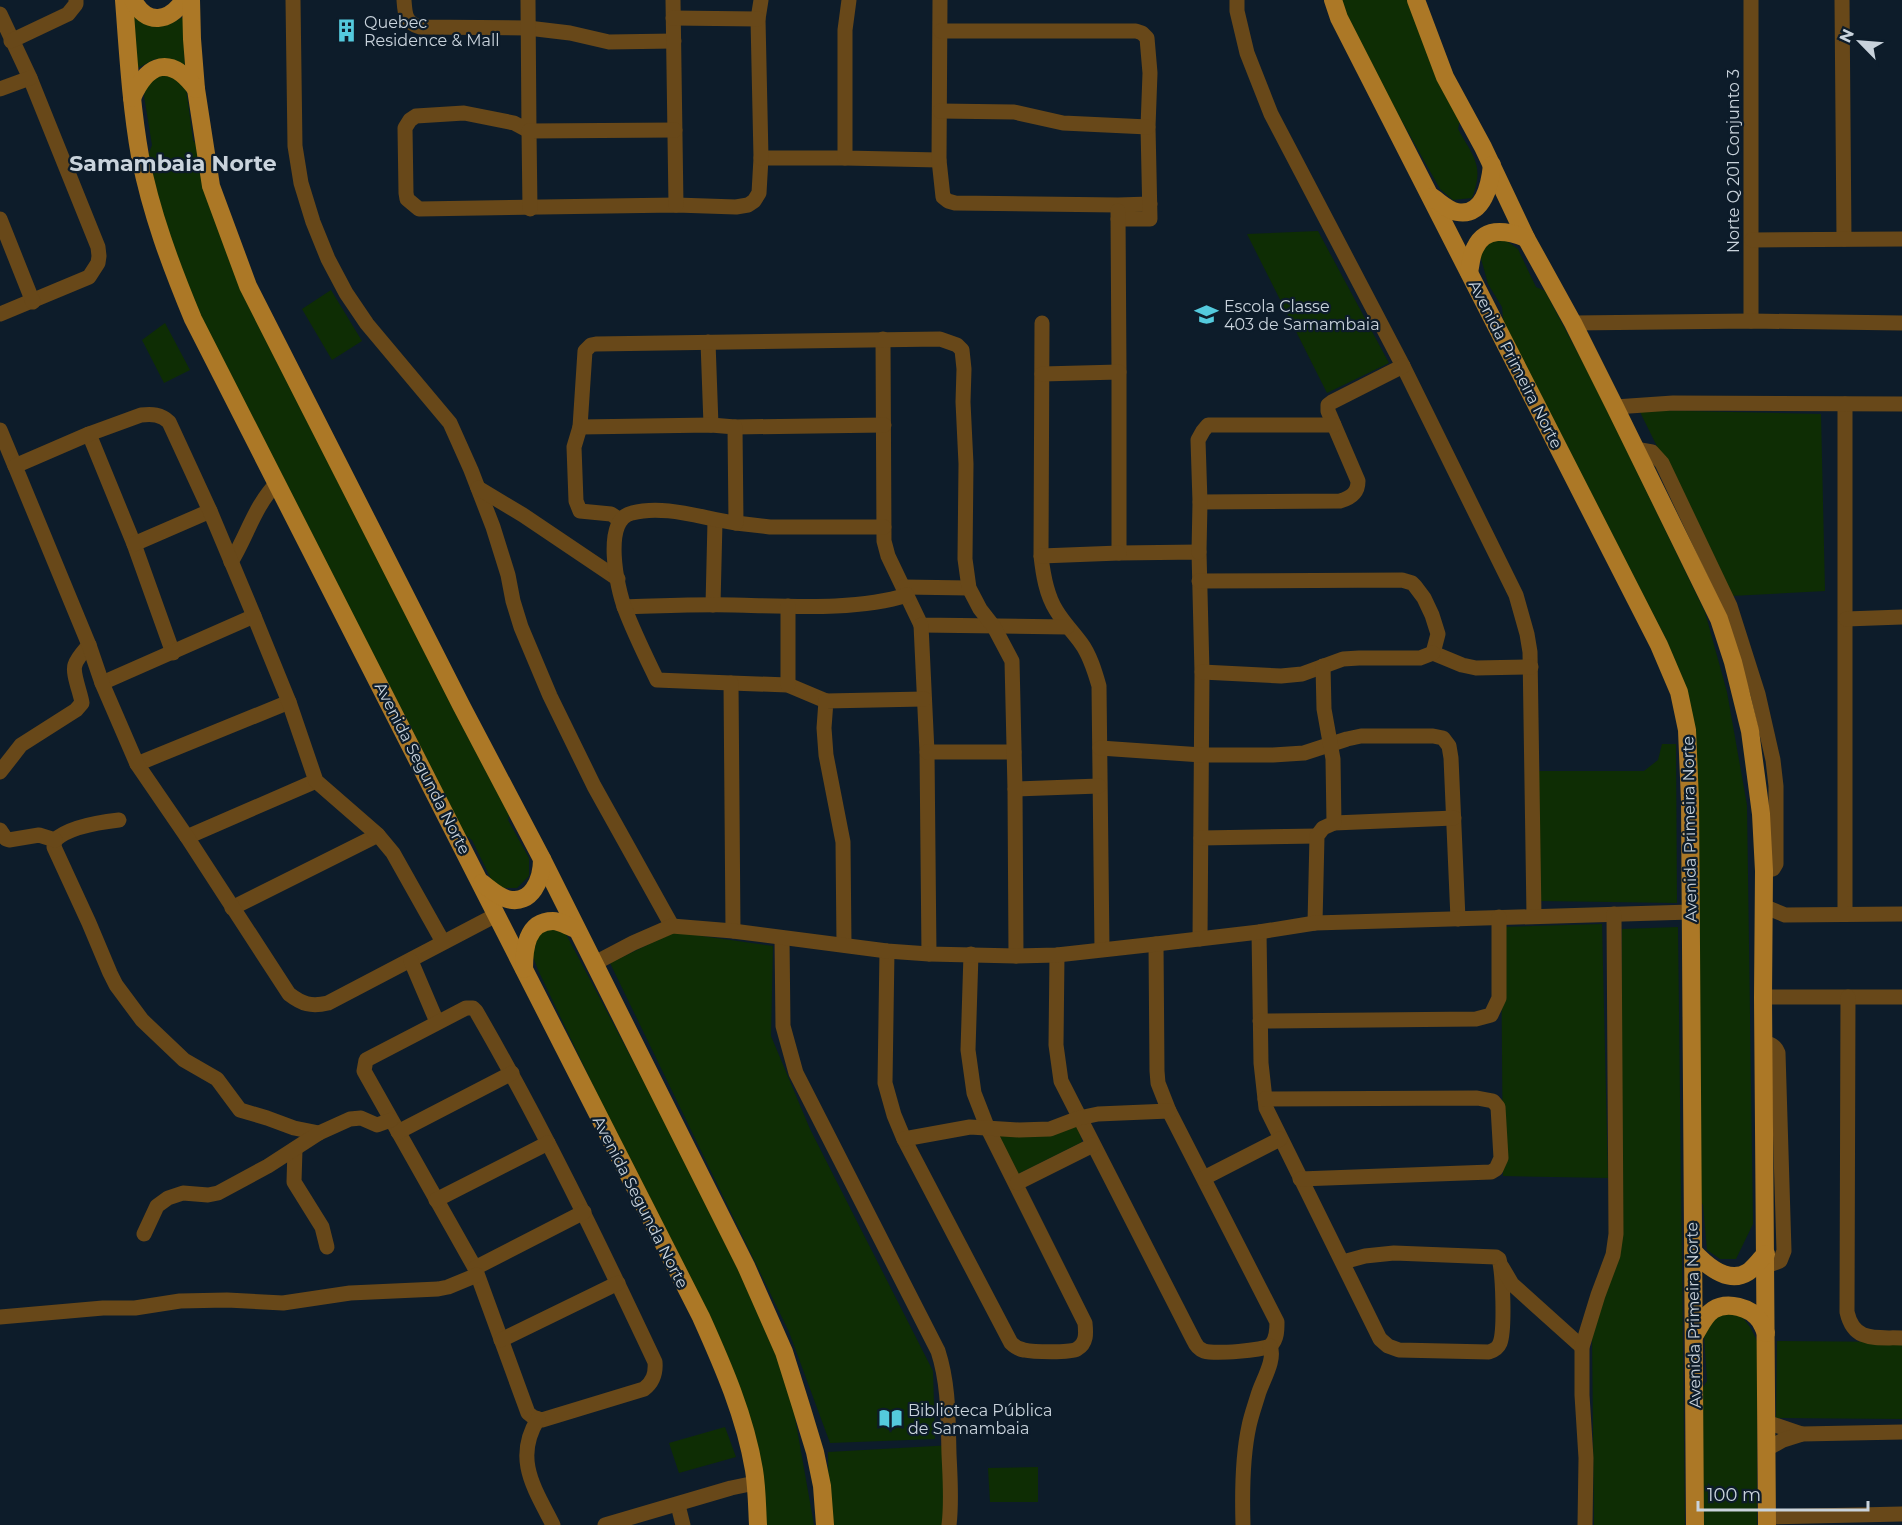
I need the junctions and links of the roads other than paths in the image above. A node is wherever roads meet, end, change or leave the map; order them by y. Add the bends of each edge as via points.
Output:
1 (76, 0) edge
2 (124, 0) edge
3 (133, 0) edge
4 (184, 0) edge
5 (191, 0) edge
6 (293, 0) edge
7 (404, 0) edge
8 (528, 0) edge
9 (673, 0) edge
10 (761, 0) edge
11 (849, 0) edge
12 (940, 0) edge
13 (1237, 0) edge
14 (1333, 0) edge
15 (1416, 0) edge
16 (1751, 0) edge
17 (1842, 0) edge
18 (0, 14) edge
19 (673, 18) junction
20 (758, 19) junction
21 (528, 28) junction
22 (941, 31) junction
23 (11, 41) junction
24 (674, 41) junction
25 (30, 78) junction
26 (0, 89) edge
27 (196, 89) junction
28 (132, 98) junction
29 (940, 111) junction
30 (1148, 127) junction
31 (675, 130) junction
32 (529, 131) junction
33 (761, 158) junction
34 (845, 158) junction
35 (939, 160) junction
36 (1492, 164) junction
37 (1431, 196) junction
38 (676, 206) junction
39 (530, 209) junction
40 (1118, 212) junction
41 (0, 219) edge
42 (1526, 238) junction
43 (1844, 239) junction
44 (1902, 239) edge
45 (1752, 240) junction
46 (1469, 272) junction
47 (33, 302) junction
48 (0, 314) edge
49 (1751, 321) junction
50 (1042, 323) dead end
51 (1573, 323) junction
52 (1902, 323) edge
53 (884, 339) junction
54 (708, 342) junction
55 (1403, 366) junction
56 (1119, 372) junction
57 (1042, 374) junction
58 (1902, 404) edge
59 (1845, 405) junction
60 (1615, 407) junction
61 (711, 425) junction
62 (884, 425) junction
63 (1334, 425) junction
64 (580, 427) junction
65 (735, 427) junction
66 (0, 430) edge
67 (89, 434) junction
68 (15, 466) junction
69 (276, 483) junction
70 (478, 488) junction
71 (1200, 502) junction
72 (210, 511) junction
73 (621, 520) junction
74 (714, 521) junction
75 (736, 523) junction
76 (884, 527) junction
77 (134, 544) junction
78 (1199, 552) junction
79 (1119, 553) junction
80 (1041, 556) junction
81 (231, 561) junction
82 (618, 579) junction
83 (1199, 581) junction
84 (969, 588) junction
85 (905, 591) junction
86 (713, 605) junction
87 (788, 606) junction
88 (624, 607) junction
89 (254, 616) junction
90 (1902, 617) edge
91 (1846, 619) junction
92 (921, 625) junction
93 (994, 627) junction
94 (1067, 627) junction
95 (89, 645) junction
96 (173, 653) junction
97 (1433, 653) junction
98 (1323, 666) junction
99 (1531, 667) junction
100 (1202, 672) junction
101 (102, 683) junction
102 (731, 683) junction
103 (788, 685) junction
104 (924, 699) junction
105 (826, 701) junction
106 (289, 702) junction
107 (1329, 744) junction
108 (1100, 748) junction
109 (927, 752) junction
110 (1014, 752) junction
111 (1202, 755) junction
112 (137, 764) junction
113 (0, 772) edge
114 (316, 781) junction
115 (1099, 786) junction
116 (1015, 789) junction
117 (1454, 818) junction
118 (119, 820) dead end
119 (1334, 823) junction
120 (0, 830) edge
121 (378, 836) junction
122 (1317, 836) junction
123 (187, 837) junction
124 (1200, 838) junction
125 (55, 840) junction
126 (542, 859) junction
127 (481, 882) junction
128 (1763, 906) junction
129 (232, 908) junction
130 (1691, 912) junction
131 (1614, 914) junction
132 (1845, 914) junction
133 (1902, 914) edge
134 (496, 915) junction
135 (1785, 915) junction
136 (1534, 916) junction
137 (1499, 917) junction
138 (1458, 919) junction
139 (1316, 922) junction
140 (672, 926) junction
141 (1763, 928) junction
142 (576, 929) junction
143 (733, 931) junction
144 (1259, 932) junction
145 (782, 939) junction
146 (1200, 939) junction
147 (443, 942) junction
148 (1156, 944) junction
149 (844, 945) junction
150 (1102, 949) junction
151 (887, 951) junction
152 (929, 954) junction
153 (971, 954) junction
154 (1057, 955) junction
155 (1016, 956) junction
156 (411, 961) junction
157 (595, 963) junction
158 (524, 970) junction
159 (1763, 997) junction
160 (1848, 997) junction
161 (1902, 997) edge
162 (1260, 1021) junction
163 (437, 1022) junction
164 (512, 1073) junction
165 (1265, 1099) junction
166 (1169, 1111) junction
167 (1079, 1118) junction
168 (395, 1126) junction
169 (988, 1129) junction
170 (318, 1133) junction
171 (904, 1139) junction
172 (1280, 1139) junction
173 (548, 1143) junction
174 (1093, 1145) junction
175 (295, 1149) junction
176 (1204, 1178) junction
177 (1300, 1179) junction
178 (1017, 1184) junction
179 (436, 1200) junction
180 (584, 1212) junction
181 (144, 1234) dead end
182 (327, 1247) dead end
183 (1693, 1251) junction
184 (1766, 1260) junction
185 (1343, 1262) junction
186 (1501, 1265) junction
187 (476, 1272) junction
188 (618, 1283) junction
189 (0, 1317) edge
190 (1766, 1334) junction
191 (1694, 1336) junction
192 (1902, 1338) edge
193 (501, 1340) junction
194 (1270, 1346) junction
195 (1582, 1347) junction
196 (538, 1419) junction
197 (1766, 1422) junction
198 (1902, 1432) edge
199 (1802, 1434) junction
200 (1767, 1449) junction
201 (755, 1483) junction
202 (678, 1505) junction
203 (1902, 1514) edge
204 (1851, 1520) edge
205 (1767, 1521) edge
206 (553, 1525) edge
207 (605, 1525) edge
208 (683, 1525) edge
209 (758, 1525) edge
210 (825, 1525) edge
211 (949, 1525) edge
212 (1243, 1525) edge
213 (1585, 1525) edge
214 (1695, 1525) edge

1 - 23 street via 68,14
2 - 28 main road, Avenida Segunda Norte
3 - 4 main road via 147,16 159,18 174,14
5 - 27 main road
6 - 70 street via 295,146 313,222 346,293 392,356 450,423
7 - 21 street via 408,21 420,27
8 - 21 street
9 - 19 street
10 - 20 street
11 - 34 street via 845,30
12 - 22 street
13 - 55 street via 1247,53 1271,114
14 - 37 main road, Avenida Primeira Norte
15 - 36 main road via 1445,77
16 - 45 street, Norte Q 201 Conjunto 3
17 - 43 street
18 - 23 street
19 - 20 street
19 - 24 street
20 - 33 street
21 - 24 street via 609,42
21 - 32 street
22 - 29 street
22 - 30 street via 1142,33 1147,38 1150,73
23 - 25 street
24 - 31 street
25 - 26 street
25 - 47 street via 99,256 89,278
27 - 28 main road via 181,71 163,67 154,69 140,82
27 - 126 main road via 212,186 248,286
28 - 69 main road, Avenida Segunda Norte via 153,213 172,267 193,319
29 - 30 street via 1014,112 1063,123
29 - 35 street
30 - 40 street via 1149,204
31 - 32 street
31 - 38 street
32 - 39 street
32 - 39 street via 514,123 464,113 416,116 405,128 407,199 420,209
33 - 34 street
33 - 38 street via 759,193 748,205
34 - 35 street
35 - 40 street via 940,184 948,201
36 - 37 main road via 1487,194 1474,208 1457,212
36 - 42 main road
37 - 46 main road, Avenida Primeira Norte
38 - 39 street
40 - 56 street
41 - 47 street
42 - 46 main road via 1503,231 1490,233 1473,250
42 - 51 main road
43 - 44 street
43 - 45 street
45 - 49 street, Norte Q 201 Conjunto 3
46 - 130 main road, Avenida Primeira Norte via 1659,645 1679,692 1687,730
47 - 48 street
49 - 51 street
49 - 52 street
50 - 57 street
51 - 60 main road
53 - 54 street
53 - 62 street
53 - 84 street via 940,339 962,350 965,559
54 - 61 street
54 - 64 street via 591,345 585,351
55 - 63 street via 1328,405
55 - 99 street via 1516,595
56 - 57 street
56 - 79 street
57 - 80 street
58 - 59 street
59 - 60 street via 1673,403
59 - 91 street
60 - 128 main road via 1719,619 1733,662 1750,731 1761,814
61 - 64 street
61 - 65 street
62 - 65 street
62 - 76 street
63 - 71 street via 1208,425 1198,440
63 - 71 street via 1358,481 1348,499
64 - 73 street via 574,447 576,501 580,511 611,514
65 - 75 street
66 - 68 street
67 - 68 street
67 - 72 street via 141,415 164,417
67 - 77 street
68 - 95 street
69 - 81 street via 266,494
69 - 127 main road, Avenida Segunda Norte
70 - 82 street
70 - 140 street via 521,627 550,696 594,786
71 - 78 street
72 - 77 street
72 - 81 street
73 - 74 street via 644,511 695,514
73 - 82 street via 615,535
74 - 75 street
74 - 86 street
75 - 76 street via 770,527
76 - 85 street via 888,555
77 - 96 street
78 - 79 street
78 - 83 street
79 - 80 street
80 - 94 street via 1054,608
81 - 89 street
82 - 88 street
83 - 97 street via 1412,583 1424,598 1438,634
83 - 100 street
84 - 85 street
84 - 93 street
85 - 87 street via 887,601 867,604
85 - 92 street
86 - 87 street
86 - 88 street
87 - 103 street
88 - 102 street via 657,681
89 - 96 street
89 - 106 street
90 - 91 street
91 - 132 street
92 - 93 street
92 - 104 street
93 - 94 street
93 - 110 street via 1012,661
94 - 108 street via 1083,645 1095,671 1099,686
95 - 101 street
95 - 113 street via 75,663 74,671 82,704 21,745
96 - 101 street
97 - 98 street via 1420,658 1343,659
97 - 99 street via 1476,668
98 - 100 street via 1281,676
98 - 107 street
99 - 136 street
100 - 111 street
101 - 112 street
102 - 103 street
102 - 143 street
103 - 105 street
104 - 105 street
104 - 109 street
105 - 149 street via 826,755 843,842
106 - 112 street
106 - 114 street
107 - 111 street via 1304,753
107 - 117 street via 1361,736 1443,738 1451,758
107 - 119 street
108 - 111 street
108 - 115 street
109 - 110 street
109 - 152 street
110 - 116 street
111 - 124 street
112 - 123 street
114 - 121 street
114 - 123 street
115 - 116 street
115 - 150 street
116 - 155 street
117 - 119 street
117 - 138 street
118 - 125 street via 85,827
119 - 122 street
120 - 125 street via 9,840 39,835
121 - 129 street
121 - 147 street via 393,853
122 - 124 street
122 - 139 street
123 - 129 street
124 - 146 street
125 - 170 street via 55,853 110,973 142,1020 184,1060 217,1079 240,1110
126 - 127 main road via 538,883 526,897 508,899
126 - 142 main road
127 - 134 main road, Avenida Segunda Norte
128 - 135 street
128 - 141 main road
129 - 156 street via 289,994 305,1005 328,1004
130 - 131 street
130 - 183 main road, Avenida Primeira Norte
131 - 136 street
131 - 195 street via 1616,1234 1613,1255
132 - 133 street
132 - 135 street
134 - 147 street
134 - 158 main road, Avenida Segunda Norte
135 - 141 street
136 - 137 street
137 - 138 street
137 - 162 street via 1498,998 1491,1015
138 - 139 street
139 - 144 street
140 - 143 street
140 - 157 street
141 - 159 main road
142 - 157 main road
142 - 158 main road via 553,921 534,928 525,946
143 - 145 street
144 - 146 street
144 - 162 street
145 - 149 street
145 - 211 street via 783,1026 796,1073 942,1364 947,1388
146 - 148 street
147 - 156 street
148 - 150 street
148 - 166 street via 1156,1071
149 - 151 street
150 - 154 street
151 - 152 street
151 - 171 street via 885,1083
152 - 153 street
153 - 155 street
153 - 169 street via 968,1050 974,1093
154 - 155 street
154 - 167 street via 1058,1064 1061,1081
156 - 163 street
157 - 210 main road via 746,1266 784,1352 815,1452
158 - 201 main road, Avenida Segunda Norte via 701,1317 740,1412
159 - 160 street
159 - 184 main road
160 - 161 street
160 - 192 street via 1847,1312 1850,1323 1862,1335
162 - 165 street
163 - 164 street via 473,1008
163 - 168 street via 366,1060 363,1071
164 - 168 street
164 - 173 street
165 - 172 street
165 - 177 street via 1477,1098 1493,1101 1498,1107 1501,1158 1491,1172
166 - 167 street
166 - 176 street
167 - 169 street via 1050,1129
167 - 174 street
168 - 170 street via 353,1118
168 - 179 street
169 - 171 street via 970,1127
169 - 178 street
170 - 175 street
171 - 178 street via 1011,1343 1024,1350 1073,1351 1085,1340 1085,1323
172 - 176 street
172 - 177 street
173 - 179 street
173 - 180 street
174 - 178 street
174 - 194 street via 1197,1346 1209,1352 1261,1350
175 - 181 street via 218,1193 183,1193 168,1198 157,1206
175 - 182 street via 294,1182 322,1227
176 - 194 street via 1276,1322 1275,1340
177 - 185 street
179 - 187 street
180 - 187 street
180 - 188 street
183 - 184 main road via 1713,1270 1737,1276
183 - 191 main road, Avenida Primeira Norte
184 - 190 main road
185 - 186 street via 1405,1253 1492,1256
185 - 186 street via 1380,1339 1388,1346 1399,1350 1478,1352 1490,1352 1500,1345
186 - 195 street via 1512,1284
187 - 189 street via 438,1289 339,1294 283,1303 180,1301
187 - 193 street
188 - 193 street
188 - 196 street via 655,1362 652,1382 644,1389
190 - 191 main road via 1751,1312 1723,1305 1704,1318
190 - 197 main road
191 - 214 main road, Avenida Primeira Norte
193 - 196 street via 526,1408
194 - 212 street via 1270,1361 1249,1426
195 - 213 street
196 - 206 street via 526,1450 528,1470
197 - 199 street
197 - 200 main road
198 - 199 street
199 - 200 street
200 - 205 main road
201 - 202 street
201 - 209 main road, Avenida Segunda Norte
202 - 207 street
202 - 208 street
203 - 204 street
204 - 205 street

